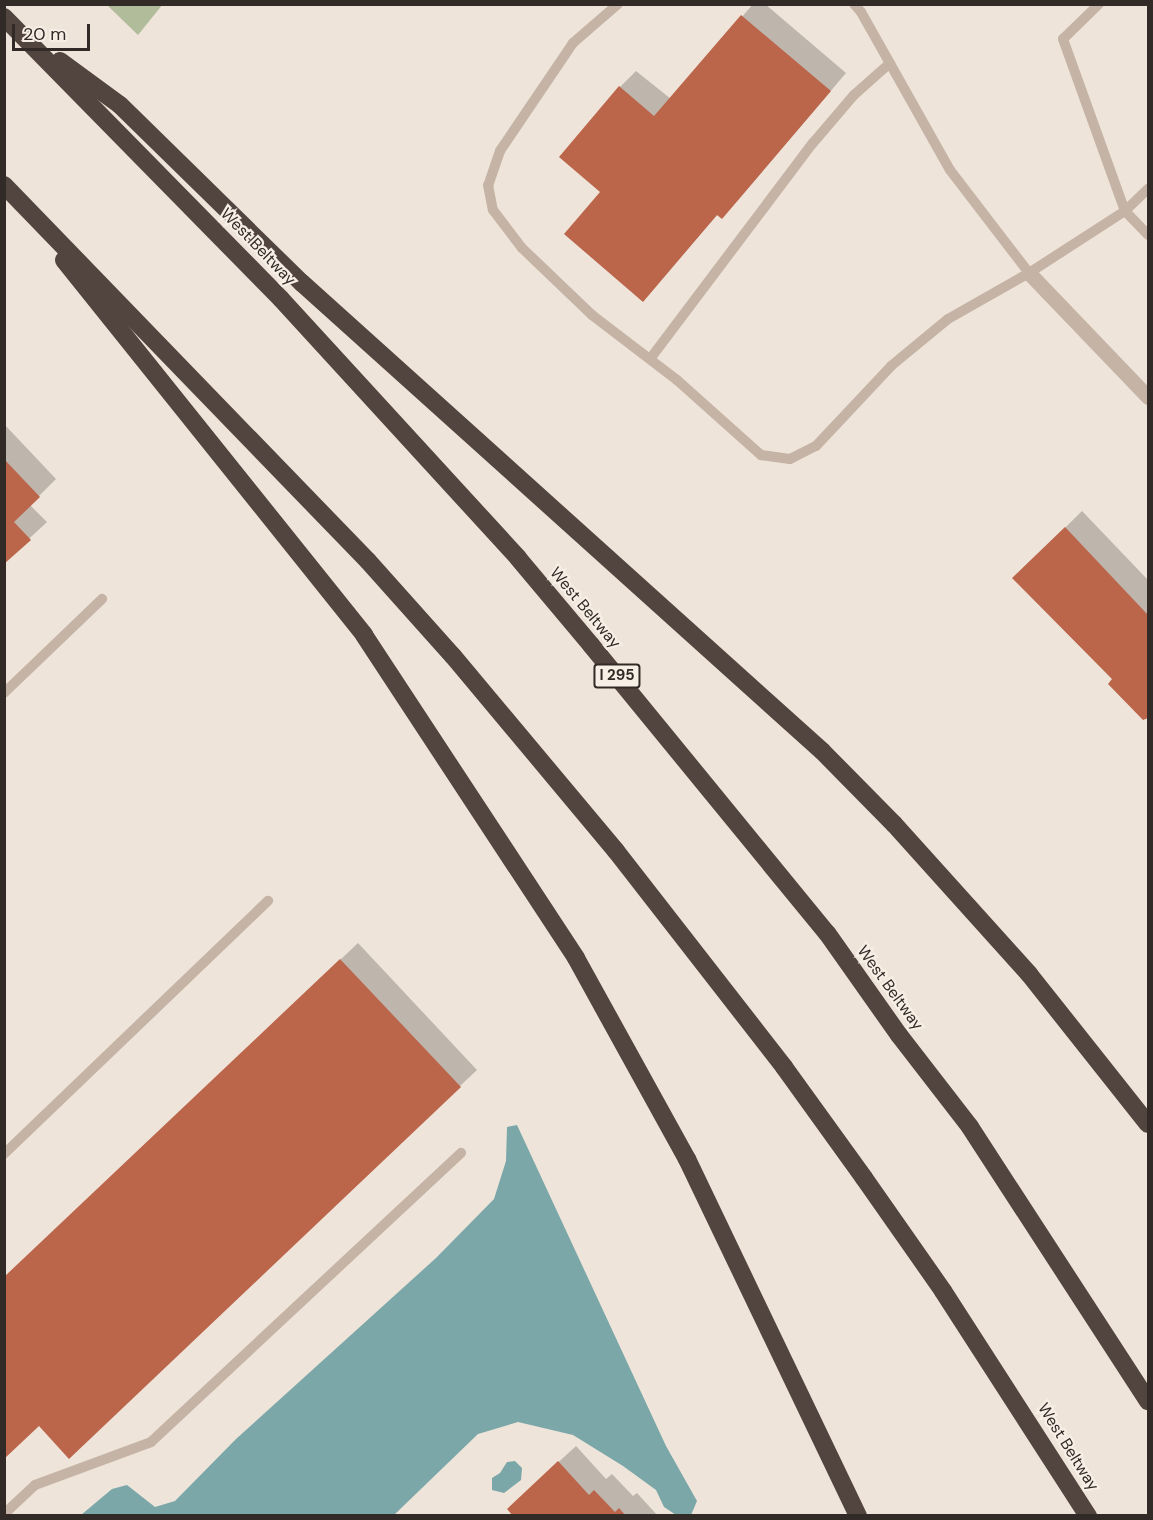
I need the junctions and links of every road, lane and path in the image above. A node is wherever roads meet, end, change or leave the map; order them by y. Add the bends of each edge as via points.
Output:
1 (618, 4) edge
2 (854, 4) edge
3 (1099, 4) edge
4 (10, 22) edge
5 (890, 63) junction
6 (4, 186) edge
7 (1149, 189) edge
8 (1125, 212) junction
9 (1149, 236) edge
10 (1029, 273) junction
11 (650, 359) junction
12 (1149, 397) edge
13 (102, 599) dead end
14 (4, 693) edge
15 (268, 901) dead end
16 (1149, 1124) edge
17 (461, 1153) dead end
18 (4, 1154) edge
19 (1149, 1401) edge
20 (4, 1514) edge
21 (858, 1515) edge
22 (1088, 1515) edge

1 - 11 lane via 573,43 500,151 488,185 494,210 522,248 592,315
2 - 5 lane
3 - 8 lane via 1063,39
4 - 16 highway via 120,105 302,283 822,751 894,824 1029,974
4 - 19 highway, West Beltway / I 295 via 289,307 518,558 629,691 827,933 970,1127
5 - 10 lane via 950,170
5 - 11 lane via 854,95 813,143
6 - 21 highway via 364,635 576,958 687,1159
6 - 22 highway, West Beltway via 368,561 616,851 784,1067 864,1178 949,1300
7 - 8 lane
8 - 9 lane
8 - 10 lane
10 - 11 lane via 948,319 891,366 816,446 790,459 760,454
10 - 12 street
13 - 14 lane
15 - 18 lane
17 - 20 lane via 152,1442 35,1485

